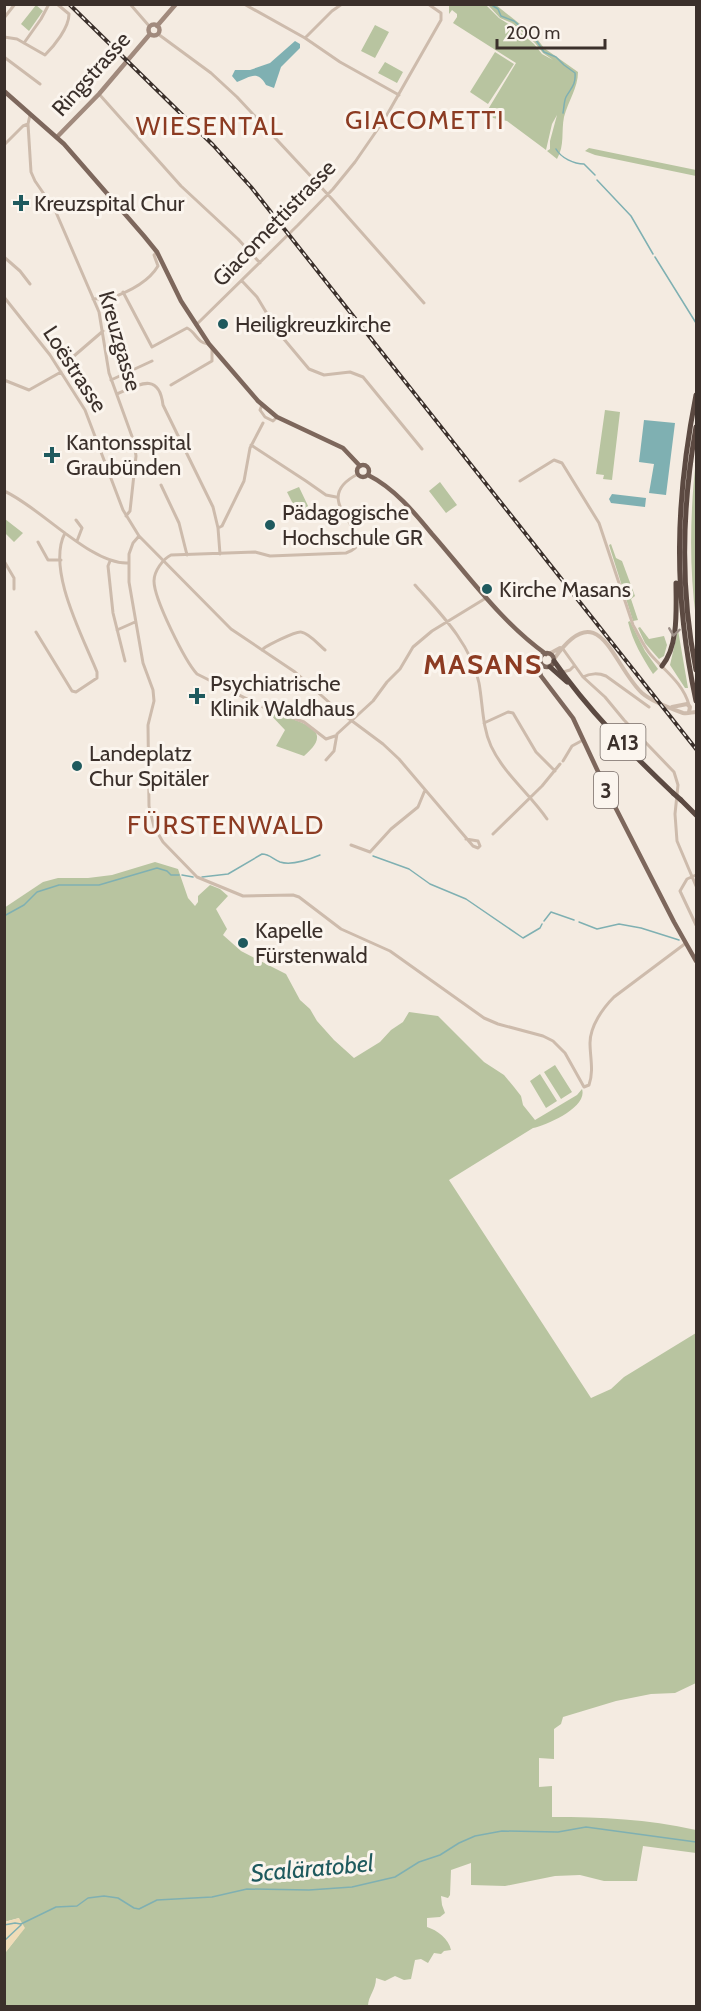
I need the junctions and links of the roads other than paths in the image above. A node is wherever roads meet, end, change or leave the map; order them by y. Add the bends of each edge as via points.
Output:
1 (15, 4) edge
2 (49, 4) edge
3 (57, 4) edge
4 (130, 4) edge
5 (176, 4) edge
6 (244, 4) edge
7 (336, 4) edge
8 (342, 4) edge
9 (429, 4) edge
10 (332, 10) junction
11 (4, 18) edge
12 (157, 26) junction
13 (150, 27) junction
14 (150, 34) junction
15 (158, 34) junction
16 (4, 37) edge
17 (305, 38) junction
18 (24, 43) junction
19 (4, 57) edge
20 (40, 84) dead end
21 (4, 91) edge
22 (99, 94) junction
23 (399, 95) junction
24 (32, 113) junction
25 (28, 124) junction
26 (57, 137) junction
27 (4, 145) edge
28 (327, 195) junction
29 (157, 252) junction
30 (4, 257) edge
31 (260, 263) junction
32 (243, 281) junction
33 (30, 284) dead end
34 (123, 292) junction
35 (4, 297) edge
36 (93, 299) junction
37 (424, 303) dead end
38 (196, 325) junction
39 (103, 331) junction
40 (210, 346) junction
41 (152, 361) dead end
42 (67, 362) dead end
43 (61, 372) junction
44 (4, 380) edge
45 (111, 380) junction
46 (171, 385) dead end
47 (117, 394) junction
48 (696, 395) edge
49 (263, 423) dead end
50 (696, 427) edge
51 (250, 445) junction
52 (422, 449) dead end
53 (360, 466) junction
54 (358, 474) junction
55 (368, 475) junction
56 (520, 481) dead end
57 (161, 485) dead end
58 (4, 491) edge
59 (336, 497) junction
60 (126, 516) junction
61 (76, 520) dead end
62 (218, 528) junction
63 (65, 533) junction
64 (139, 536) junction
65 (678, 538) junction
66 (77, 541) junction
67 (38, 542) dead end
68 (220, 554) junction
69 (187, 555) junction
70 (61, 560) junction
71 (164, 560) junction
72 (4, 561) edge
73 (110, 561) junction
74 (129, 563) junction
75 (415, 585) dead end
76 (14, 589) dead end
77 (486, 598) junction
78 (135, 622) junction
79 (446, 622) junction
80 (117, 630) junction
81 (36, 632) dead end
82 (534, 646) junction
83 (561, 648) junction
84 (262, 650) junction
85 (325, 650) dead end
86 (548, 654) junction
87 (541, 660) junction
88 (125, 661) dead end
89 (551, 664) junction
90 (574, 666) junction
91 (662, 666) junction
92 (696, 670) edge
93 (563, 672) junction
94 (583, 677) junction
95 (544, 679) junction
96 (575, 689) junction
97 (684, 693) junction
98 (696, 702) edge
99 (683, 705) junction
100 (649, 707) dead end
101 (672, 707) junction
102 (692, 709) edge
103 (682, 712) junction
104 (351, 721) junction
105 (484, 723) junction
106 (335, 736) junction
107 (583, 740) junction
108 (326, 760) dead end
109 (555, 771) junction
110 (425, 790) junction
111 (530, 797) junction
112 (696, 814) edge
113 (547, 819) dead end
114 (493, 834) dead end
115 (466, 839) dead end
116 (351, 845) dead end
117 (694, 876) edge
118 (696, 886) edge
119 (696, 925) edge
120 (686, 943) junction
121 (696, 961) edge

1 - 11 street
2 - 18 street
3 - 18 street via 70,16 45,55
4 - 13 street
5 - 12 main road, Ringstrasse
6 - 17 street
7 - 10 street
8 - 10 street
9 - 23 street, Giacomettistrasse via 441,14 441,20
10 - 17 street
12 - 13 main road
12 - 15 main road
13 - 14 main road
14 - 15 main road
14 - 22 main road, Ringstrasse
15 - 28 street via 229,89
16 - 18 street
17 - 23 street
19 - 20 street
21 - 24 main road, 3
22 - 26 main road, Ringstrasse
22 - 31 street via 182,186
23 - 28 street, Giacomettistrasse via 369,143
24 - 25 street, Kreuzgasse
24 - 26 main road, 3
25 - 27 street
25 - 36 street, Kreuzgasse via 32,177 55,210
26 - 29 main road, 3
28 - 31 street, Giacomettistrasse
28 - 37 street
29 - 34 street via 154,273
29 - 38 main road, 3
30 - 33 street
31 - 32 street, Giacomettistrasse
32 - 38 street, Giacomettistrasse
32 - 52 street via 307,368 319,374 350,372 363,377
34 - 36 street via 105,300
34 - 40 street via 152,347 187,328 200,342
35 - 43 street, Loëstrasse
36 - 39 street, Kreuzgasse
38 - 40 main road, 3
39 - 42 street
39 - 45 street, Kreuzgasse
40 - 46 street via 212,361
40 - 53 main road, 3 via 262,405 277,417 343,448
41 - 45 street
43 - 44 street via 29,390
43 - 60 street, Loëstrasse via 88,415
45 - 47 street, Kreuzgasse
47 - 60 street, Kreuzgasse via 136,451 130,512
47 - 62 street via 145,382 156,387 208,494
48 - 65 highway via 683,471
49 - 51 street
50 - 92 highway via 687,494 685,563
51 - 59 street via 326,495
51 - 62 street via 244,481
53 - 54 main road
53 - 55 main road, 3 via 367,466
54 - 55 main road, 3
54 - 59 street via 341,487
55 - 77 main road, 3 via 384,484 419,519
56 - 91 street via 554,460 562,463 599,523 633,625
57 - 69 street via 182,530
58 - 63 street
59 - 68 street via 357,535 352,551 270,556 258,552
60 - 64 street, Loëstrasse
61 - 66 street via 82,528
62 - 68 street
63 - 66 street
63 - 70 street via 60,544
64 - 71 street, Loëstrasse
64 - 74 street via 131,546
65 -> 91 highway via 674,632
65 - 98 highway via 683,622
66 - 73 street
67 - 70 street via 48,560
68 - 69 street
69 - 71 street via 171,555
70 - 81 street via 65,594 98,678 72,691
71 - 84 street, Loëstrasse via 225,623
71 - 106 street via 155,574 156,592 184,657 197,674 263,707 300,719 326,739
72 - 76 street via 15,578
73 - 74 street
73 - 80 street
74 - 78 street
75 - 79 street
77 - 79 street
77 - 82 main road, 3
78 - 80 street
78 - 120 street via 154,701 148,725 151,820 163,842 197,878 243,896 296,896 341,929 390,951 484,1017 553,1041 584,1087 591,1078 591,1037 604,1008
79 - 104 street via 413,647 400,669
79 - 105 street via 466,648 476,671
80 - 88 street
82 - 86 main road, 3
82 - 87 main road, 3
83 - 86 street
83 - 89 street
83 - 90 street
83 - 101 street via 576,634 597,635 643,694
84 - 85 street via 266,644 297,632
84 - 104 street, Loëstrasse via 295,672
86 - 87 main road
86 - 89 main road
87 - 89 main road
87 - 95 main road, 3
89 - 93 highway, A13
89 - 95 main road via 543,671
89 - 96 highway, A13
90 - 93 street
90 - 94 street
91 - 97 street
93 - 96 highway, A13
94 - 100 street via 606,676
94 - 117 street via 676,775 677,841
95 - 107 main road, 3 via 570,713
96 - 112 highway, A13, bridge
97 - 99 street
97 - 102 street
99 - 101 street
99 - 102 street
99 - 103 street
101 - 103 street
102 - 103 street via 686,714
104 - 106 street
104 - 110 street, Loëstrasse via 383,744
105 - 109 street via 514,713 536,752
105 - 111 street via 498,758
106 - 108 street via 334,751
107 - 109 street via 572,746
107 - 120 main road, 3
109 - 111 street
110 - 115 street, Loëstrasse
110 - 116 street via 418,807 370,852
111 - 113 street
111 - 114 street
117 - 118 street
117 - 119 street via 687,879 680,893
120 - 121 main road, 3

